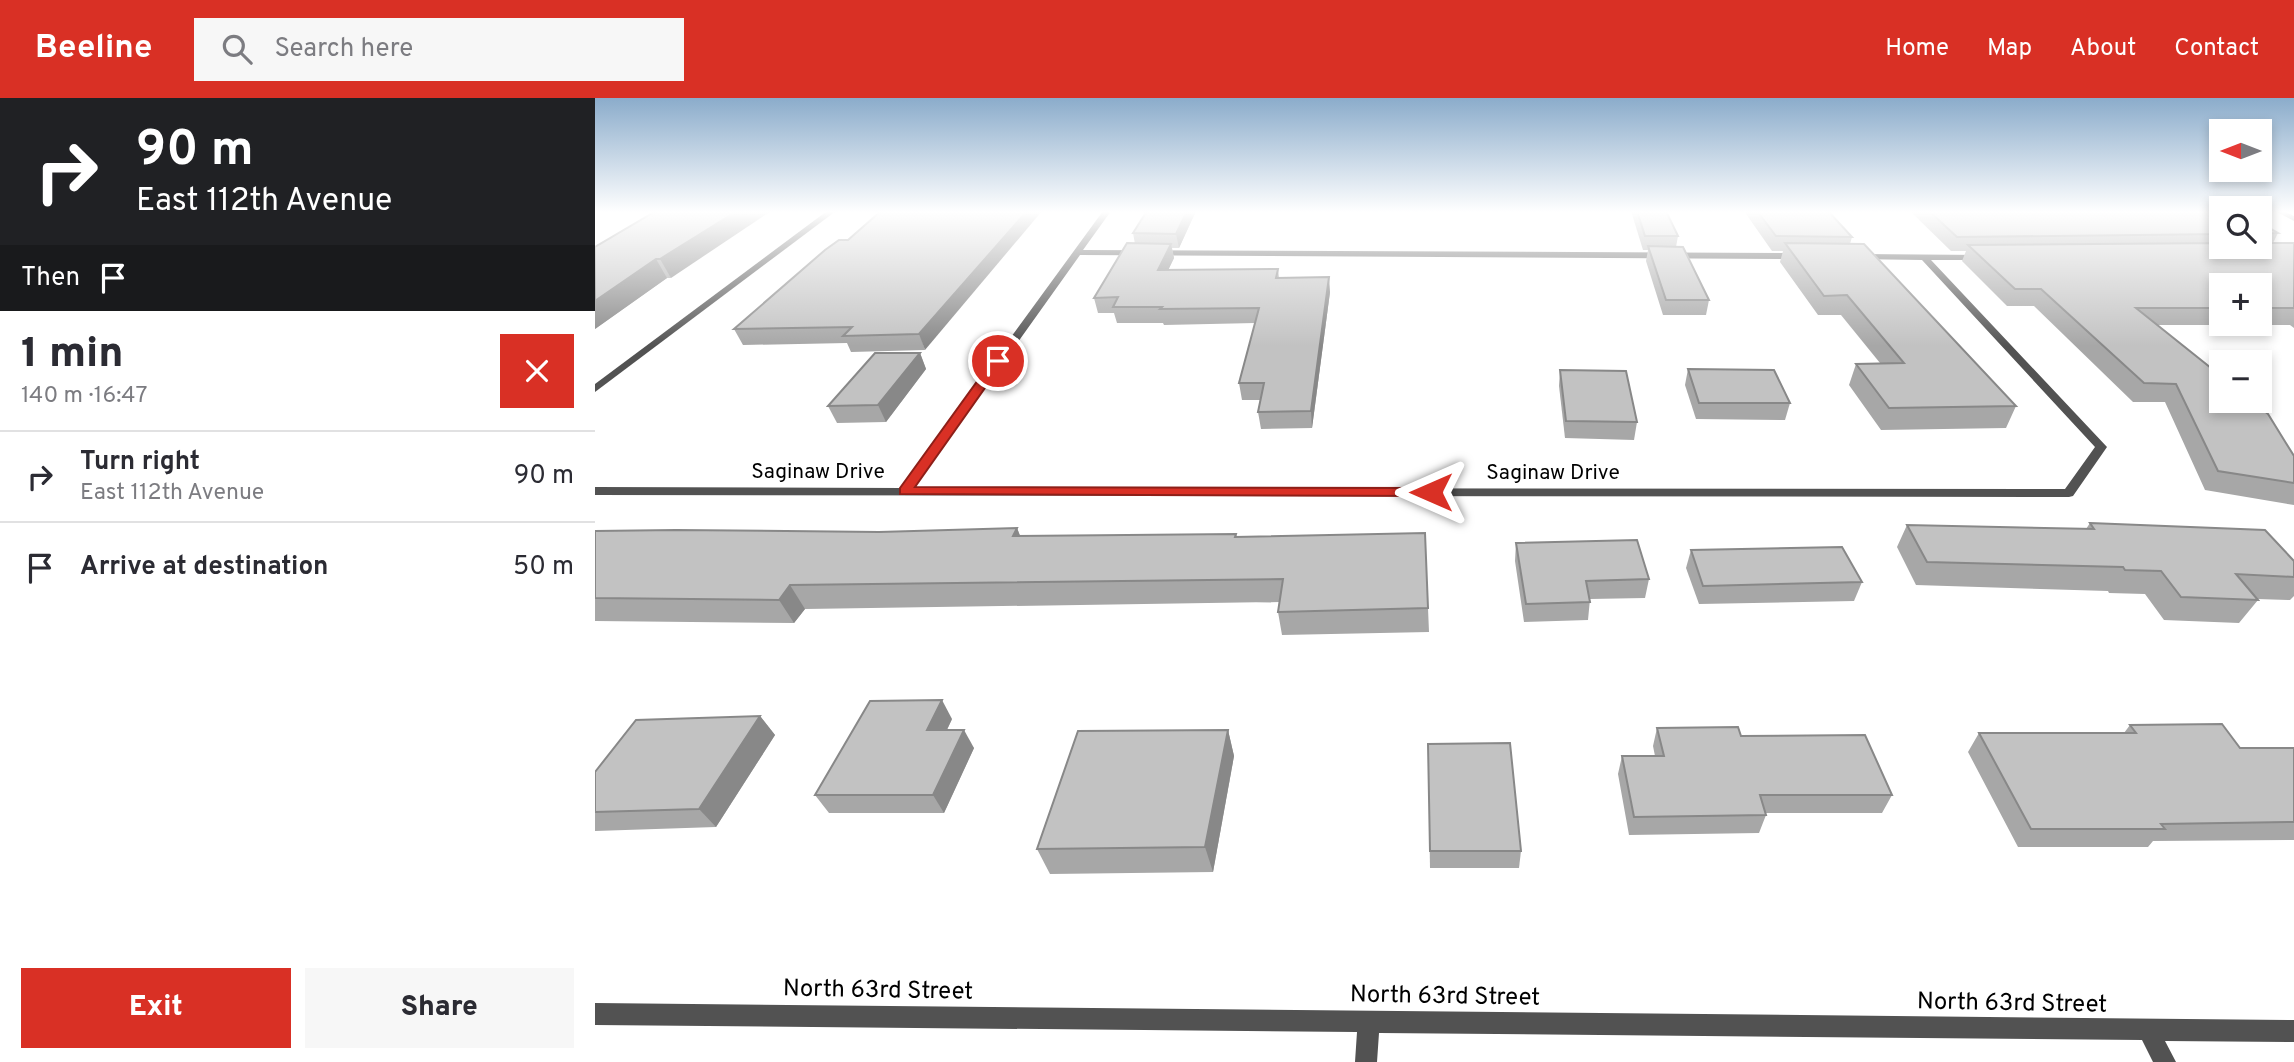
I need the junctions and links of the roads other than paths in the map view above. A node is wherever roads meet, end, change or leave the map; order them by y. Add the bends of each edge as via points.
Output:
1 (772, 256) edge
2 (1073, 256) edge
3 (1664, 256) edge
4 (1813, 257) edge
5 (1841, 257) edge
6 (1924, 257) junction
7 (1993, 257) edge
8 (595, 389) edge
9 (595, 491) edge
10 (905, 491) junction
11 (598, 1019) edge
12 (1369, 1023) junction
13 (2294, 1031) edge
14 (2148, 1032) junction
15 (1366, 1062) edge
16 (2165, 1062) edge

1 - 8 street
2 - 10 street
3 - 4 street
5 - 6 street
6 - 7 street
6 - 10 street, Saginaw Drive via 2101,447 2069,493
9 - 10 street, Saginaw Drive
11 - 12 street, North 63rd Street
12 - 14 street, North 63rd Street
12 - 15 street
13 - 14 street, North 63rd Street
14 - 16 street

